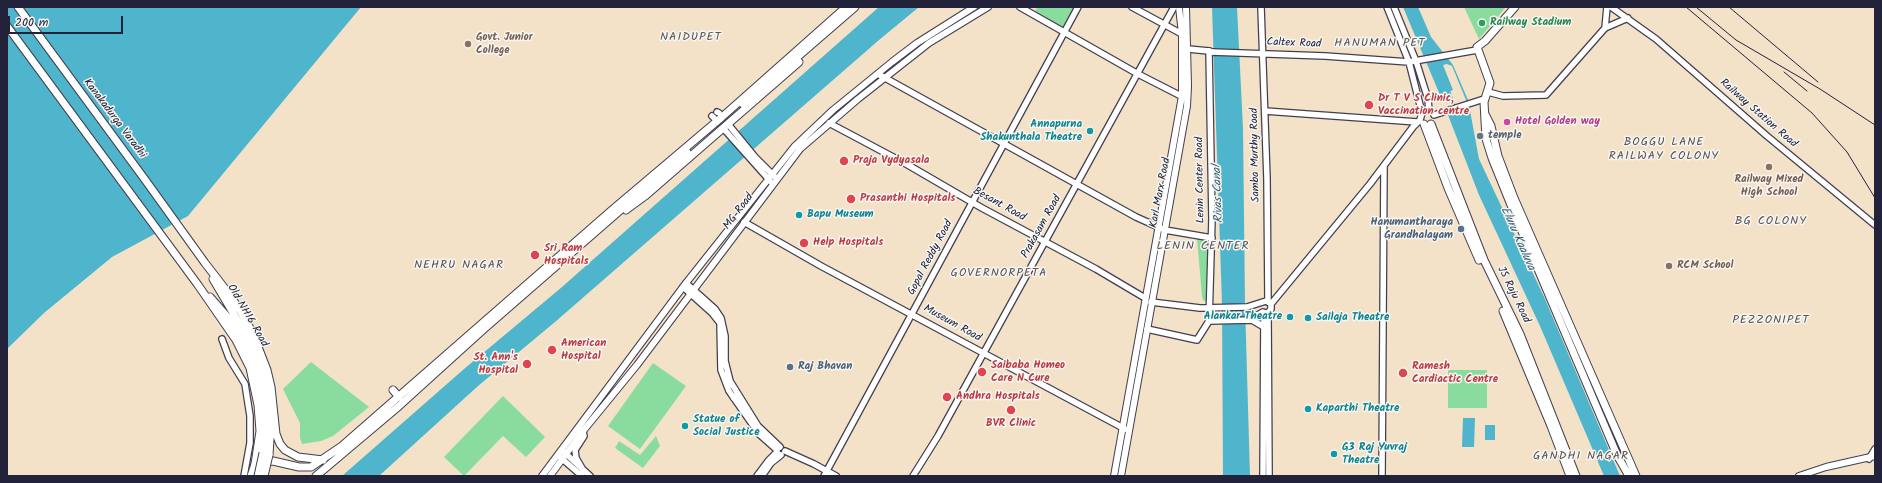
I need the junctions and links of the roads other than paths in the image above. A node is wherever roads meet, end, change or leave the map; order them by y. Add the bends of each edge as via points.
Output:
1 (18, 7) edge
2 (846, 7) edge
3 (855, 7) edge
4 (974, 7) edge
5 (988, 7) edge
6 (1020, 7) edge
7 (1078, 7) edge
8 (1132, 7) edge
9 (1174, 7) edge
10 (1179, 7) edge
11 (1186, 7) edge
12 (1261, 7) edge
13 (1387, 7) edge
14 (1394, 7) edge
15 (1515, 7) edge
16 (1607, 7) edge
17 (1611, 7) edge
18 (1628, 18) junction
19 (1164, 25) junction
20 (7, 26) edge
21 (1604, 28) junction
22 (1063, 32) junction
23 (1182, 34) junction
24 (814, 43) junction
25 (1479, 47) junction
26 (1185, 49) junction
27 (1210, 51) junction
28 (1263, 54) junction
29 (1416, 61) junction
30 (1409, 62) junction
31 (878, 74) junction
32 (1138, 74) junction
33 (884, 79) junction
34 (1486, 96) junction
35 (1185, 97) junction
36 (1265, 111) junction
37 (1429, 111) junction
38 (1422, 113) junction
39 (1485, 114) junction
40 (1434, 115) junction
41 (829, 123) junction
42 (1423, 123) junction
43 (727, 128) junction
44 (1002, 145) junction
45 (1384, 166) junction
46 (772, 179) junction
47 (1076, 185) junction
48 (972, 202) junction
49 (609, 221) junction
50 (744, 222) junction
51 (1875, 225) edge
52 (1161, 229) junction
53 (1212, 238) junction
54 (1045, 242) junction
55 (205, 263) junction
56 (198, 285) junction
57 (685, 285) junction
58 (692, 291) junction
59 (1145, 298) junction
60 (1151, 302) junction
61 (1269, 303) junction
62 (1262, 304) junction
63 (1211, 308) junction
64 (1265, 312) junction
65 (912, 314) junction
66 (1247, 320) junction
67 (1209, 321) junction
68 (482, 327) junction
69 (1264, 327) junction
70 (1147, 329) junction
71 (222, 339) dead end
72 (984, 353) junction
73 (393, 390) dead end
74 (399, 397) junction
75 (1126, 429) junction
76 (583, 431) junction
77 (1875, 449) edge
78 (780, 451) junction
79 (266, 454) junction
80 (562, 455) junction
81 (1872, 458) edge
82 (323, 460) junction
83 (255, 464) junction
84 (315, 465) junction
85 (574, 469) junction
86 (583, 473) edge
87 (826, 473) edge
88 (318, 474) edge
89 (551, 474) edge
90 (244, 476) edge
91 (251, 476) edge
92 (258, 476) edge
93 (264, 476) edge
94 (542, 476) edge
95 (590, 476) edge
96 (757, 476) edge
97 (762, 476) edge
98 (836, 476) edge
99 (913, 476) edge
100 (1114, 476) edge
101 (1121, 476) edge
102 (1263, 476) edge
103 (1269, 476) edge
104 (1382, 476) edge
105 (1570, 476) edge
106 (1576, 476) edge
107 (1629, 476) edge
108 (1636, 476) edge
109 (1799, 476) edge

1 - 55 main road, Kanakadurga Varadhi
2 - 68 main road
3 - 24 main road
4 - 31 main road, MG Road via 917,43
5 - 33 main road, MG Road via 929,42
6 - 22 street
7 - 22 street, Gopal Reddy Road
8 - 19 street
9 - 19 street, Prakasam Road
10 - 23 main road, Karl Marx Road
11 - 26 main road, Karl Marx Road
12 - 28 street, Samba Murthy Road
13 - 30 street
14 - 29 street
15 - 25 main road
16 - 21 street
17 - 18 street, Railway Station Road
18 - 21 street
18 - 51 street, Railway Station Road
19 - 23 street
19 - 32 street, Prakasam Road
20 - 56 main road
21 - 34 street via 1546,95
22 - 32 street
22 - 44 street, Gopal Reddy Road
23 - 26 main road, Karl Marx Road
24 - 43 main road via 799,62
24 - 49 main road
25 - 29 street, Caltex Road
25 - 34 main road via 1489,79
26 - 27 street, Caltex Road
26 - 35 main road, Karl Marx Road
27 - 28 street, Caltex Road
27 - 53 street, Lenin Center Road
28 - 30 street, Caltex Road
28 - 36 street, Samba Murthy Road
29 - 30 street, Caltex Road
29 - 37 street via 1428,99
30 - 38 street
31 - 33 street
31 - 46 main road, MG Road via 804,136 784,158
32 - 35 street
32 - 47 street, Prakasam Road
33 - 41 main road, MG Road
33 - 44 street
34 - 39 main road
34 - 40 street
35 - 52 main road, Karl Marx Road
36 - 42 street
36 - 61 street, Samba Murthy Road
37 - 38 street
37 - 40 street
38 - 42 street
39 - 107 main road via 1486,139 1497,172 1617,455
39 - 108 main road via 1514,198
40 - 42 street via 1433,122
41 - 46 main road, MG Road
41 - 48 street, Besant Road
42 - 45 street
42 - 105 main road, JS Raju Road
42 - 106 main road, JS Raju Road via 1520,334
43 - 46 street
43 - 49 main road via 645,196
44 - 47 street
44 - 48 street, Gopal Reddy Road
45 - 61 street
45 - 104 street
46 - 50 main road, MG Road
46 - 57 main road, MG Road
47 - 52 street
47 - 54 street, Prakasam Road
48 - 54 street, Besant Road
48 - 65 street, Gopal Reddy Road
49 - 68 main road
50 - 58 main road, MG Road
50 - 65 street, Museum Road
52 - 53 street
52 - 59 main road, Karl Marx Road
52 - 60 main road, Karl Marx Road
53 - 63 street, Lenin Center Road
54 - 59 street, Besant Road
54 - 72 street, Prakasam Road
55 - 79 main road, Old NH16 Road via 248,338 262,369 271,424
55 - 82 main road via 229,294 253,334 261,353 271,387 276,434 280,444 284,450 298,457
56 - 79 main road, Old NH16 Road via 231,321 250,354 263,400
56 - 83 main road via 236,340 250,368 260,416
57 - 58 street
57 - 80 main road, MG Road
58 - 76 main road, MG Road via 637,365
58 - 78 street via 719,313 725,336 727,373 735,396 759,434
59 - 75 main road, Karl Marx Road
60 - 63 street
60 - 70 main road, Karl Marx Road
61 - 62 street
61 - 64 street via 1272,309
62 - 63 street
62 - 64 street via 1261,309
63 - 67 street, Lenin Center Road
64 - 66 street
64 - 69 street
64 - 103 street
65 - 72 street, Museum Road
65 - 87 street, Gopal Reddy Road
66 - 67 street
66 - 69 street
67 - 70 street via 1197,340
68 - 74 main road
68 - 88 main road via 399,406
69 - 102 street
70 - 75 main road, Karl Marx Road
71 - 90 street via 229,358 245,384 250,416 250,443
72 - 75 street, Museum Road
72 - 99 street, Prakasam Road
73 - 74 main road
74 - 82 main road
75 - 100 main road, Karl Marx Road
75 - 101 main road, Karl Marx Road
76 - 80 main road, MG Road
76 - 86 street via 584,436 575,450
77 - 81 street
78 - 87 street
78 - 96 street via 769,460
78 - 97 street
79 - 92 main road, Old NH16 Road, bridge
79 - 93 main road, Old NH16 Road, bridge
80 - 85 street
80 - 86 street
80 - 89 main road, MG Road
80 - 94 main road, MG Road
81 - 109 main road via 1826,467
82 - 84 main road
83 - 84 main road via 273,461 305,468
83 - 91 main road
84 - 88 main road
85 - 86 street
85 - 89 street via 563,466
86 - 95 street
87 - 98 street

